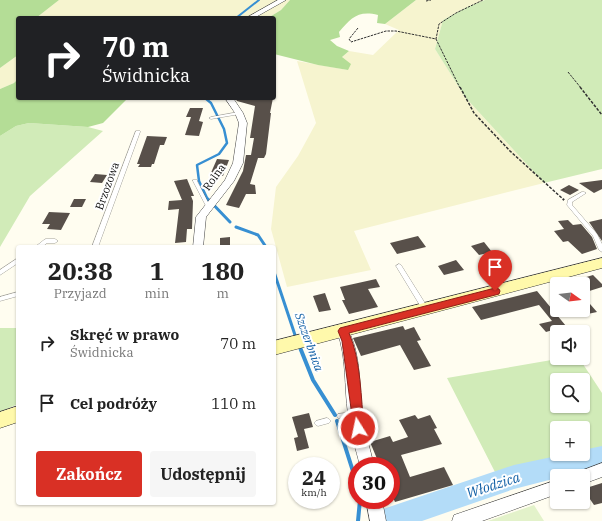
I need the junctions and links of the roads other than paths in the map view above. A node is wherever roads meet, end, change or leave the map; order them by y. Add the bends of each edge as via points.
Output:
1 (283, 0) edge
2 (253, 16) edge
3 (230, 100) edge
4 (239, 113) junction
5 (211, 118) dead end
6 (138, 132) dead end
7 (195, 181) dead end
8 (584, 193) dead end
9 (210, 203) junction
10 (55, 241) dead end
11 (41, 245) edge
12 (96, 245) edge
13 (198, 245) edge
14 (602, 250) edge
15 (16, 260) edge
16 (602, 263) edge
17 (399, 266) dead end
18 (0, 273) edge
19 (16, 295) edge
20 (0, 299) edge
21 (426, 310) junction
22 (343, 331) junction
23 (276, 348) edge
24 (16, 415) edge
25 (356, 415) junction
26 (340, 416) dead end
27 (0, 420) edge
28 (327, 421) dead end
29 (318, 422) dead end
30 (365, 457) edge
31 (602, 470) edge
32 (590, 474) edge
33 (550, 489) edge
34 (460, 521) edge

1 - 2 street
3 - 4 street, Rolna
4 - 5 lane
4 - 9 street, Rolna via 243,123 238,163 229,181
6 - 12 lane, Brzozowa
7 - 9 lane
8 - 14 lane via 570,201 569,205 595,236
9 - 13 street, Rolna via 201,217
10 - 11 lane via 46,241
15 - 18 lane
16 - 21 street
17 - 21 lane
19 - 20 lane
21 - 22 street
22 - 23 street
22 - 25 street via 352,365
24 - 27 street
25 - 26 lane
25 - 30 street
28 - 29 lane
31 - 32 street
33 - 34 street

